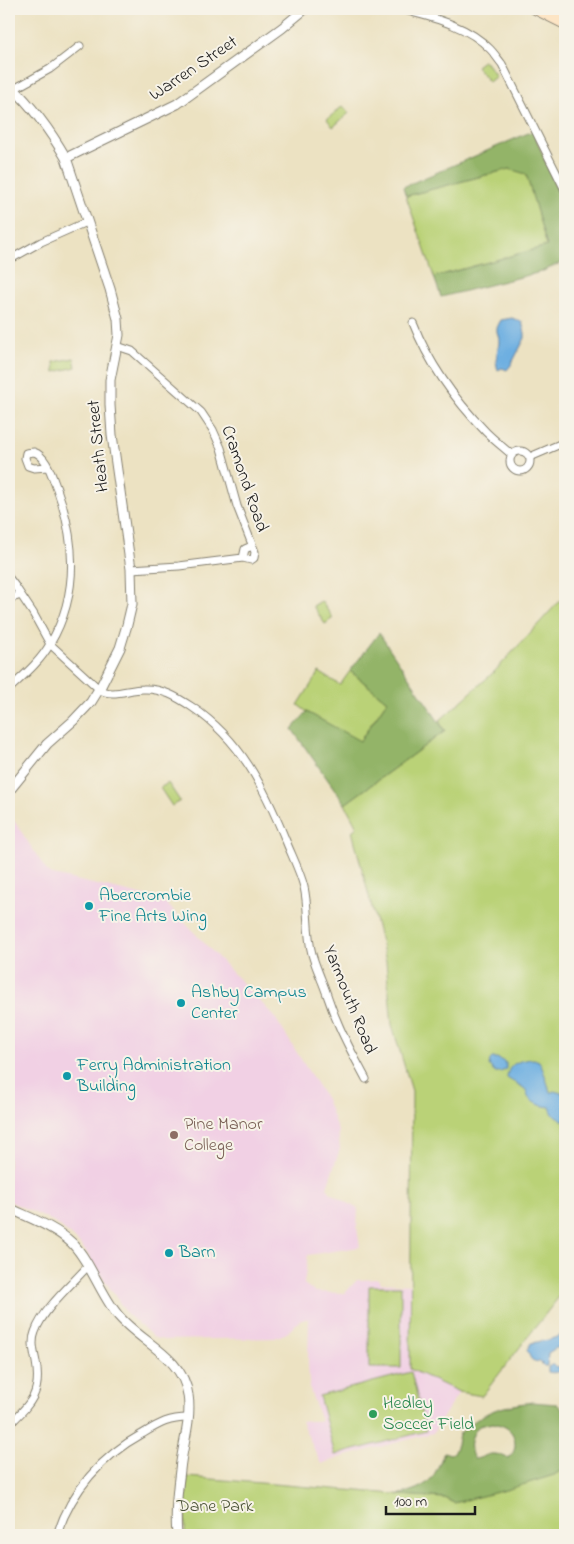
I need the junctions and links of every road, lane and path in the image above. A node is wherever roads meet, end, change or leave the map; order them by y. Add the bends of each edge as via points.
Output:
1 (305, 9) edge
2 (401, 9) edge
3 (535, 9) edge
4 (552, 9) edge
5 (565, 15) edge
6 (565, 24) edge
7 (80, 46) dead end
8 (11, 86) edge
9 (66, 158) junction
10 (565, 190) edge
11 (86, 222) junction
12 (10, 258) edge
13 (413, 324) dead end
14 (117, 346) junction
15 (565, 442) edge
16 (512, 455) junction
17 (530, 457) junction
18 (47, 467) dead end
19 (252, 546) junction
20 (243, 558) junction
21 (131, 569) junction
22 (9, 578) edge
23 (21, 595) junction
24 (9, 599) edge
25 (50, 644) junction
26 (9, 689) edge
27 (99, 689) junction
28 (9, 791) edge
29 (366, 1079) dead end
30 (9, 1208) edge
31 (88, 1266) junction
32 (188, 1418) junction
33 (9, 1425) edge
34 (57, 1535) edge
35 (177, 1535) edge

1 - 9 street, Warren Street via 172,106
2 - 10 street via 454,26 489,48 502,64
3 - 6 main road
4 - 5 main road
7 - 8 street via 50,69
8 - 9 street, Heath Street
9 - 11 street, Heath Street
11 - 12 street
11 - 14 street, Heath Street via 118,320
13 - 16 street via 428,357 447,384 486,432
14 - 19 street, Cramond Road via 132,351 201,412 221,448
14 - 21 street, Heath Street via 110,380 110,405
15 - 17 street
16 - 17 street via 523,451
16 - 17 street via 512,467 520,471 529,467
18 - 25 street via 66,519 72,565 67,604
19 - 20 street via 245,549
19 - 20 street via 254,558
20 - 21 street
21 - 27 street, Heath Street via 132,604 127,625 120,648
22 - 23 street
23 - 24 street
23 - 25 street
25 - 26 street via 29,671
25 - 27 street
27 - 28 street, Heath Street via 91,702 47,744
27 - 29 street, Yarmouth Road via 104,693 116,693 144,688 173,695 210,721 242,754 272,806 304,886 312,955 337,1022
30 - 31 street via 65,1237
31 - 32 street via 117,1314 181,1372 188,1395
31 - 33 street via 37,1326 33,1341 38,1377 35,1394
32 - 34 street via 170,1419 116,1449 85,1482
32 - 35 street via 180,1470

